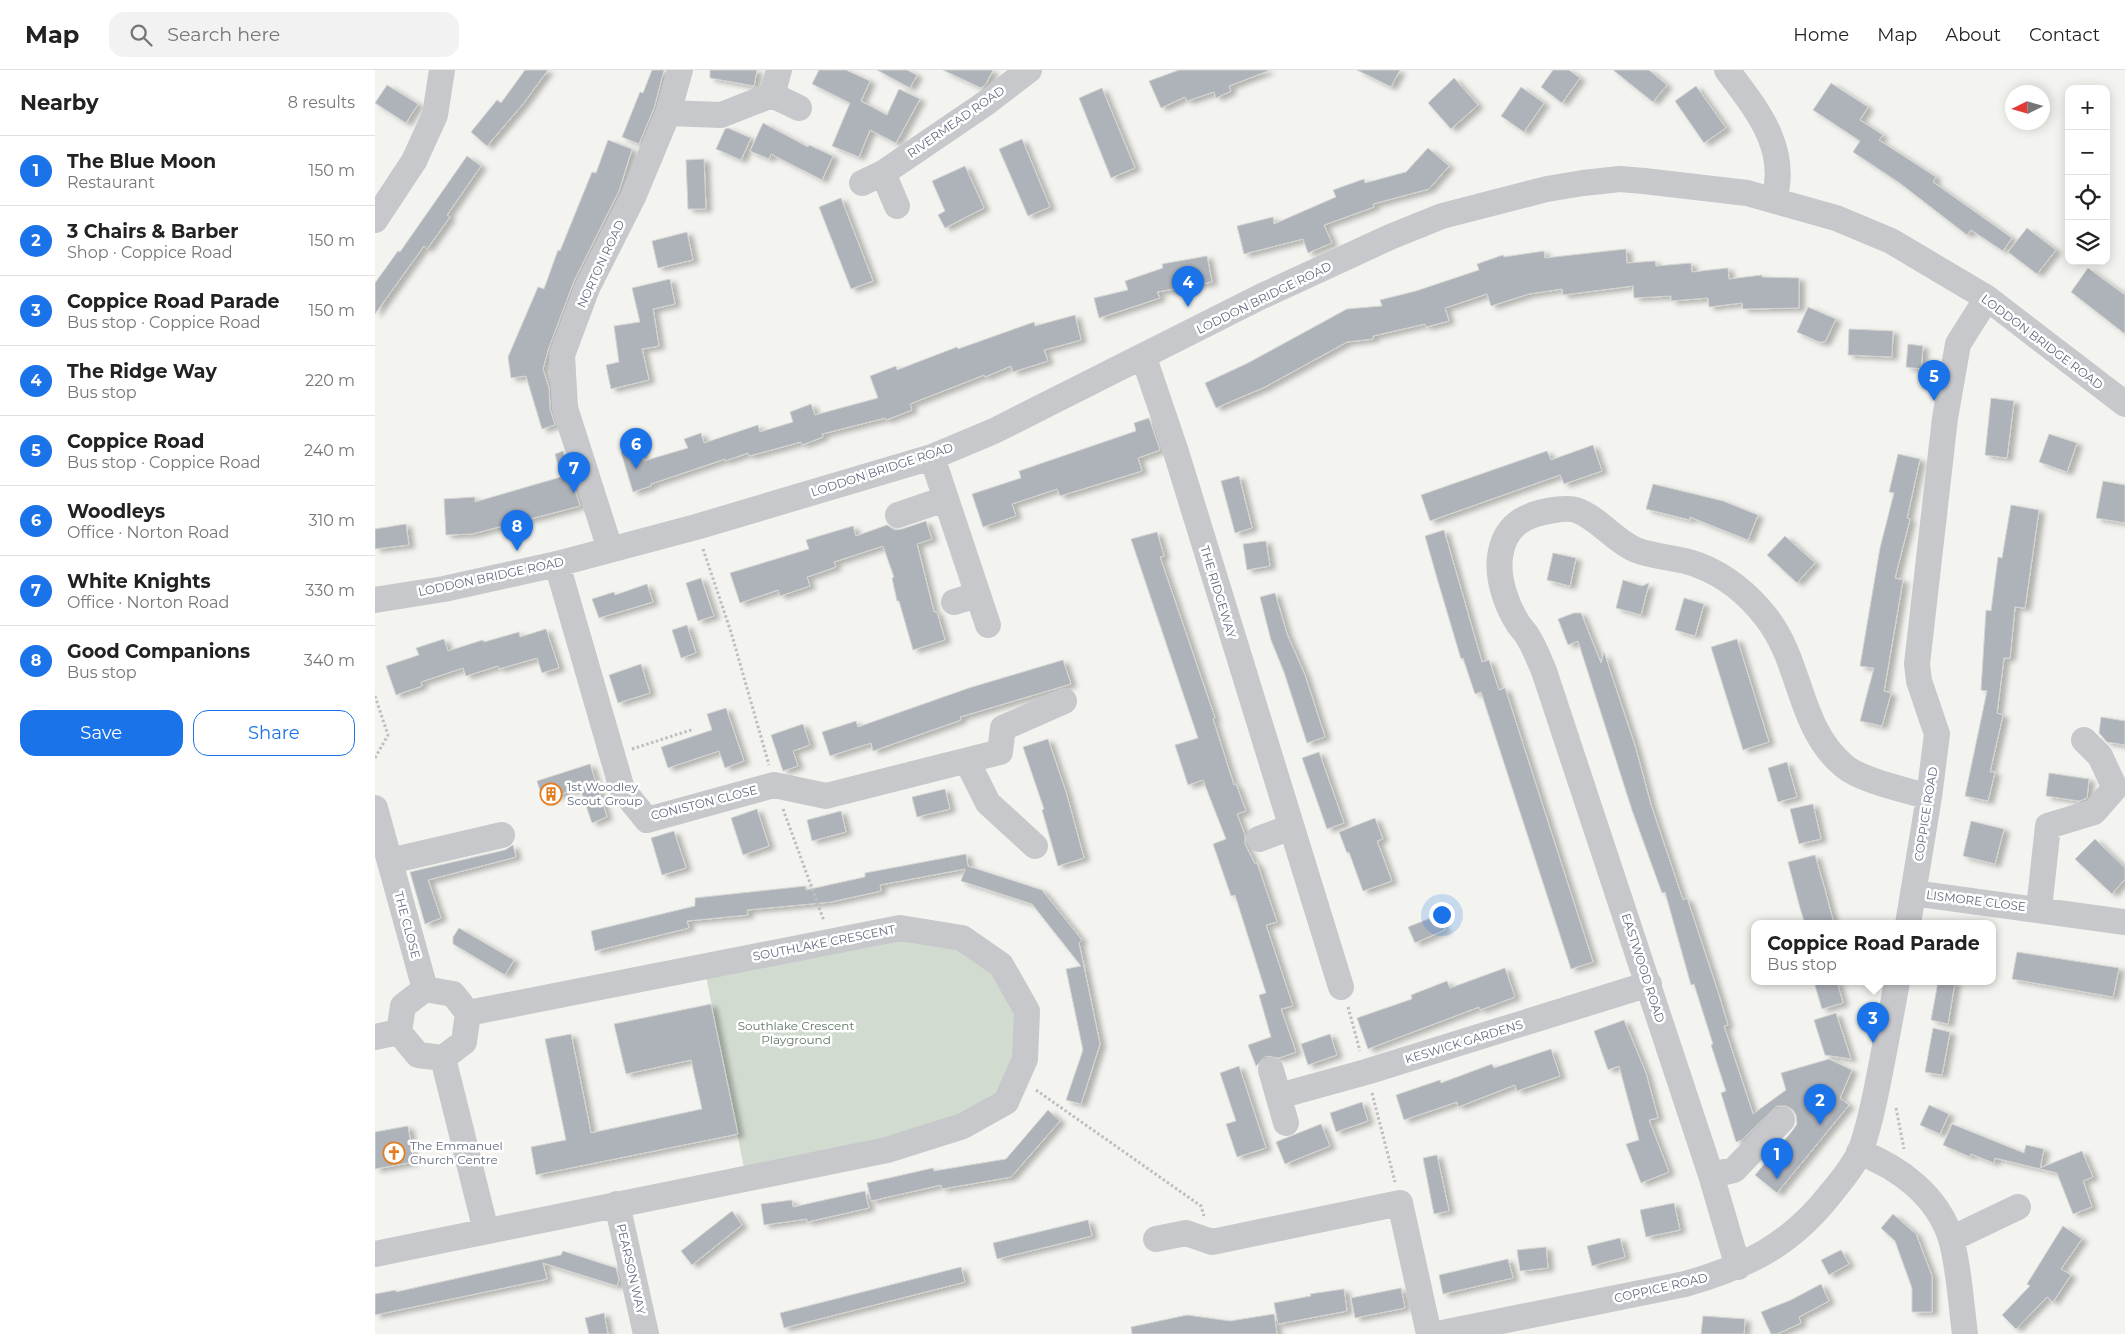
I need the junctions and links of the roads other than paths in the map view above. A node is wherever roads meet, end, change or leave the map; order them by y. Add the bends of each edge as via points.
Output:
1 (441, 70) edge
2 (680, 70) edge
3 (779, 70) edge
4 (1029, 70) edge
5 (1727, 70) edge
6 (772, 95) junction
7 (799, 108) dead end
8 (668, 113) junction
9 (1774, 200) junction
10 (897, 206) dead end
11 (375, 220) edge
12 (1987, 298) junction
13 (1144, 358) junction
14 (2125, 404) edge
15 (932, 457) junction
16 (945, 499) junction
17 (898, 516) dead end
18 (611, 549) junction
19 (557, 564) junction
20 (375, 600) edge
21 (988, 625) dead end
22 (1064, 701) dead end
23 (2084, 740) dead end
24 (967, 761) junction
25 (1929, 797) junction
26 (375, 808) edge
27 (1291, 827) junction
28 (502, 834) dead end
29 (1259, 839) dead end
30 (1035, 846) dead end
31 (390, 861) junction
32 (1913, 893) junction
33 (2039, 909) junction
34 (1908, 920) edge
35 (2125, 922) edge
36 (1649, 984) junction
37 (1896, 985) edge
38 (1341, 987) dead end
39 (425, 989) junction
40 (468, 1013) junction
41 (387, 1035) edge
42 (443, 1058) junction
43 (1271, 1070) dead end
44 (1279, 1096) junction
45 (1782, 1120) dead end
46 (1286, 1123) dead end
47 (1859, 1152) junction
48 (1711, 1175) junction
49 (617, 1204) junction
50 (2018, 1206) dead end
51 (486, 1231) junction
52 (1155, 1239) dead end
53 (1951, 1239) junction
54 (375, 1254) edge
55 (1738, 1267) junction
56 (1479, 1330) edge
57 (646, 1334) edge
58 (1429, 1334) edge
59 (1437, 1334) edge
60 (1965, 1334) edge

1 - 11 street via 435,115 414,161
2 - 8 street, NORTON ROAD
3 - 6 street
4 - 10 street, RIVERMEAD ROAD via 872,178
5 - 9 street via 1768,128 1778,174
6 - 7 street
6 - 8 street via 721,115
8 - 18 street, NORTON ROAD via 633,197 587,288 563,355 565,408
9 - 12 street, LODDON BRIDGE ROAD via 1836,218 1891,241
9 - 13 street, LODDON BRIDGE ROAD via 1688,184 1620,179 1547,190 1442,216 1260,297
12 - 14 street, LODDON BRIDGE ROAD
12 - 25 street, COPPICE ROAD via 1958,344 1945,418 1917,664 1919,681 1937,734
13 - 15 street, LODDON BRIDGE ROAD via 994,431
13 - 27 street, THE RIDGEWAY
15 - 16 street
15 - 18 street, LODDON BRIDGE ROAD
16 - 17 street
16 - 21 street via 966,599
18 - 19 street, LODDON BRIDGE ROAD
19 - 20 street, LODDON BRIDGE ROAD via 445,589
19 - 24 street, CONISTON CLOSE via 622,789 647,820 774,784 827,796
22 - 24 street, CONISTON CLOSE via 1003,728 1000,752
23 - 33 street, LISMORE CLOSE via 2100,756 2115,788 2094,812 2047,826
24 - 30 street via 988,803
25 - 32 street, COPPICE ROAD
25 - 36 street, EASTWOOD ROAD via 1887,785 1845,767 1822,743 1777,632 1733,583 1698,564 1652,556 1633,549 1576,510 1546,511 1519,519 1500,553 1499,574 1508,601 1544,671
26 - 31 street, THE CLOSE
27 - 29 street
27 - 38 street, THE RIDGEWAY
28 - 31 street
31 - 39 street, THE CLOSE
32 - 33 street, LISMORE CLOSE
32 - 34 street, COPPICE ROAD
33 - 35 street, LISMORE CLOSE
36 - 44 street, KESWICK GARDENS via 1367,1072
36 - 48 street, EASTWOOD ROAD
37 - 47 street, COPPICE ROAD via 1884,1057
39 - 40 street via 453,994
39 - 41 street via 403,1006
40 - 42 street via 464,1042
40 - 49 street, SOUTHLAKE CRESCENT via 900,928 962,938 1001,965 1027,1011 1025,1059 1007,1102 963,1126 887,1150
41 - 42 street via 417,1055
42 - 51 street
43 - 44 street
44 - 46 street
45 - 48 street via 1734,1170
47 - 53 street via 1911,1179 1944,1222
47 - 55 street, COPPICE ROAD via 1845,1176 1799,1230 1762,1256
48 - 55 street, EASTWOOD ROAD
49 - 51 street, SOUTHLAKE CRESCENT
49 - 57 street, PEARSON WAY
50 - 53 street
51 - 54 street, SOUTHLAKE CRESCENT
52 - 58 street via 1186,1233 1212,1242 1401,1204
53 - 60 street
55 - 56 street, COPPICE ROAD via 1685,1284 1568,1307
56 - 59 street, COPPICE ROAD

